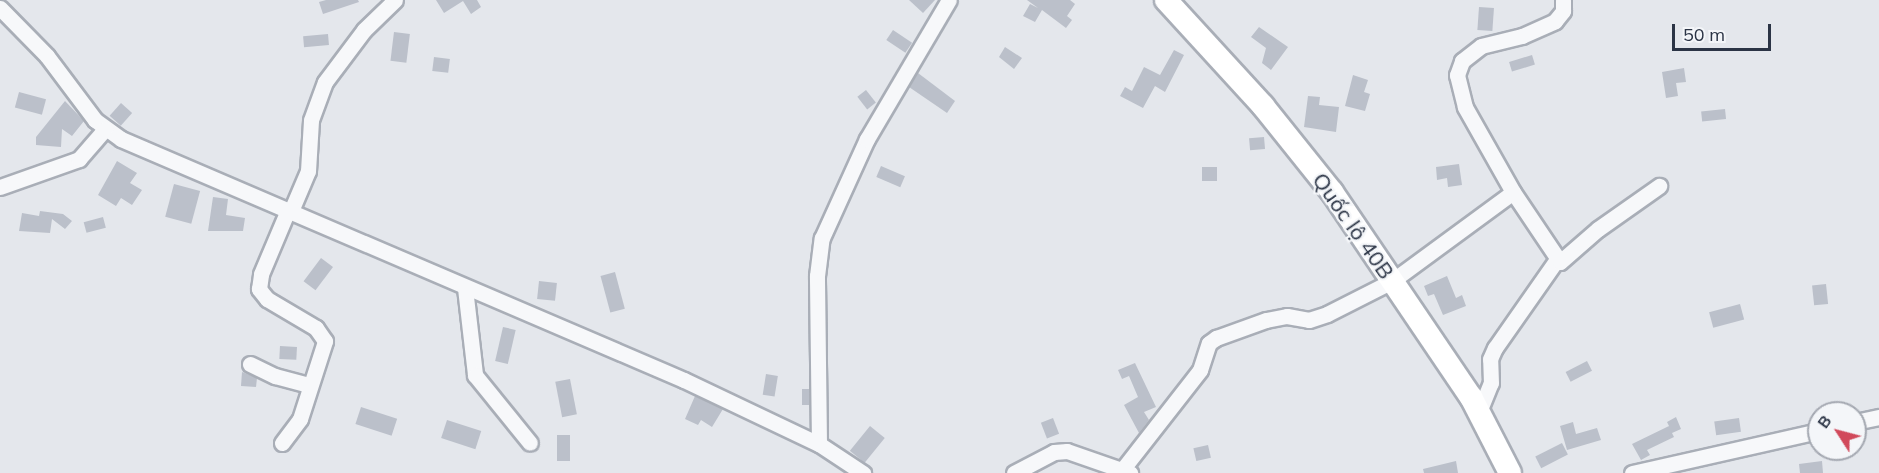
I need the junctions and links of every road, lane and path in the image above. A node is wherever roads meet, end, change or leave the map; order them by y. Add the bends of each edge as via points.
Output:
1 (4, 0) edge
2 (395, 0) edge
3 (949, 0) edge
4 (1168, 0) edge
5 (1563, 0) edge
6 (0, 7) edge
7 (105, 129) junction
8 (1659, 186) dead end
9 (0, 187) edge
10 (1513, 192) junction
11 (290, 211) junction
12 (1556, 261) junction
13 (1392, 280) junction
14 (465, 288) junction
15 (250, 364) dead end
16 (308, 385) junction
17 (1479, 412) junction
18 (1807, 433) edge
19 (282, 443) dead end
20 (530, 443) dead end
21 (819, 444) junction
22 (1126, 471) edge
23 (863, 473) edge
24 (1014, 473) edge
25 (1510, 473) edge
26 (1632, 473) edge

1 - 6 street
2 - 11 street via 364,30 325,82 311,120 308,171
3 - 21 street via 867,139 822,238 817,276
4 - 13 highway, Quốc lộ 40B via 1332,192
5 - 10 street via 1563,11 1555,21 1522,36 1481,46 1462,61 1457,75 1465,108
6 - 7 street via 47,56
7 - 9 street via 79,159
7 - 11 street via 140,148
8 - 12 street via 1598,229 1563,262
10 - 12 street
10 - 13 street
11 - 14 street
11 - 16 street via 261,274 259,289 323,334 325,341
12 - 17 street via 1495,348 1490,360 1491,383
13 - 17 highway, Quốc lộ 40B
13 - 22 street via 1327,314 1309,320 1287,316 1266,321 1209,343 1200,370
14 - 20 street via 475,375
14 - 21 street via 684,380
15 - 16 street
16 - 19 street via 300,419
17 - 25 highway, Quốc lộ 40B
18 - 26 street
21 - 23 street
22 - 24 street via 1067,450 1054,452

